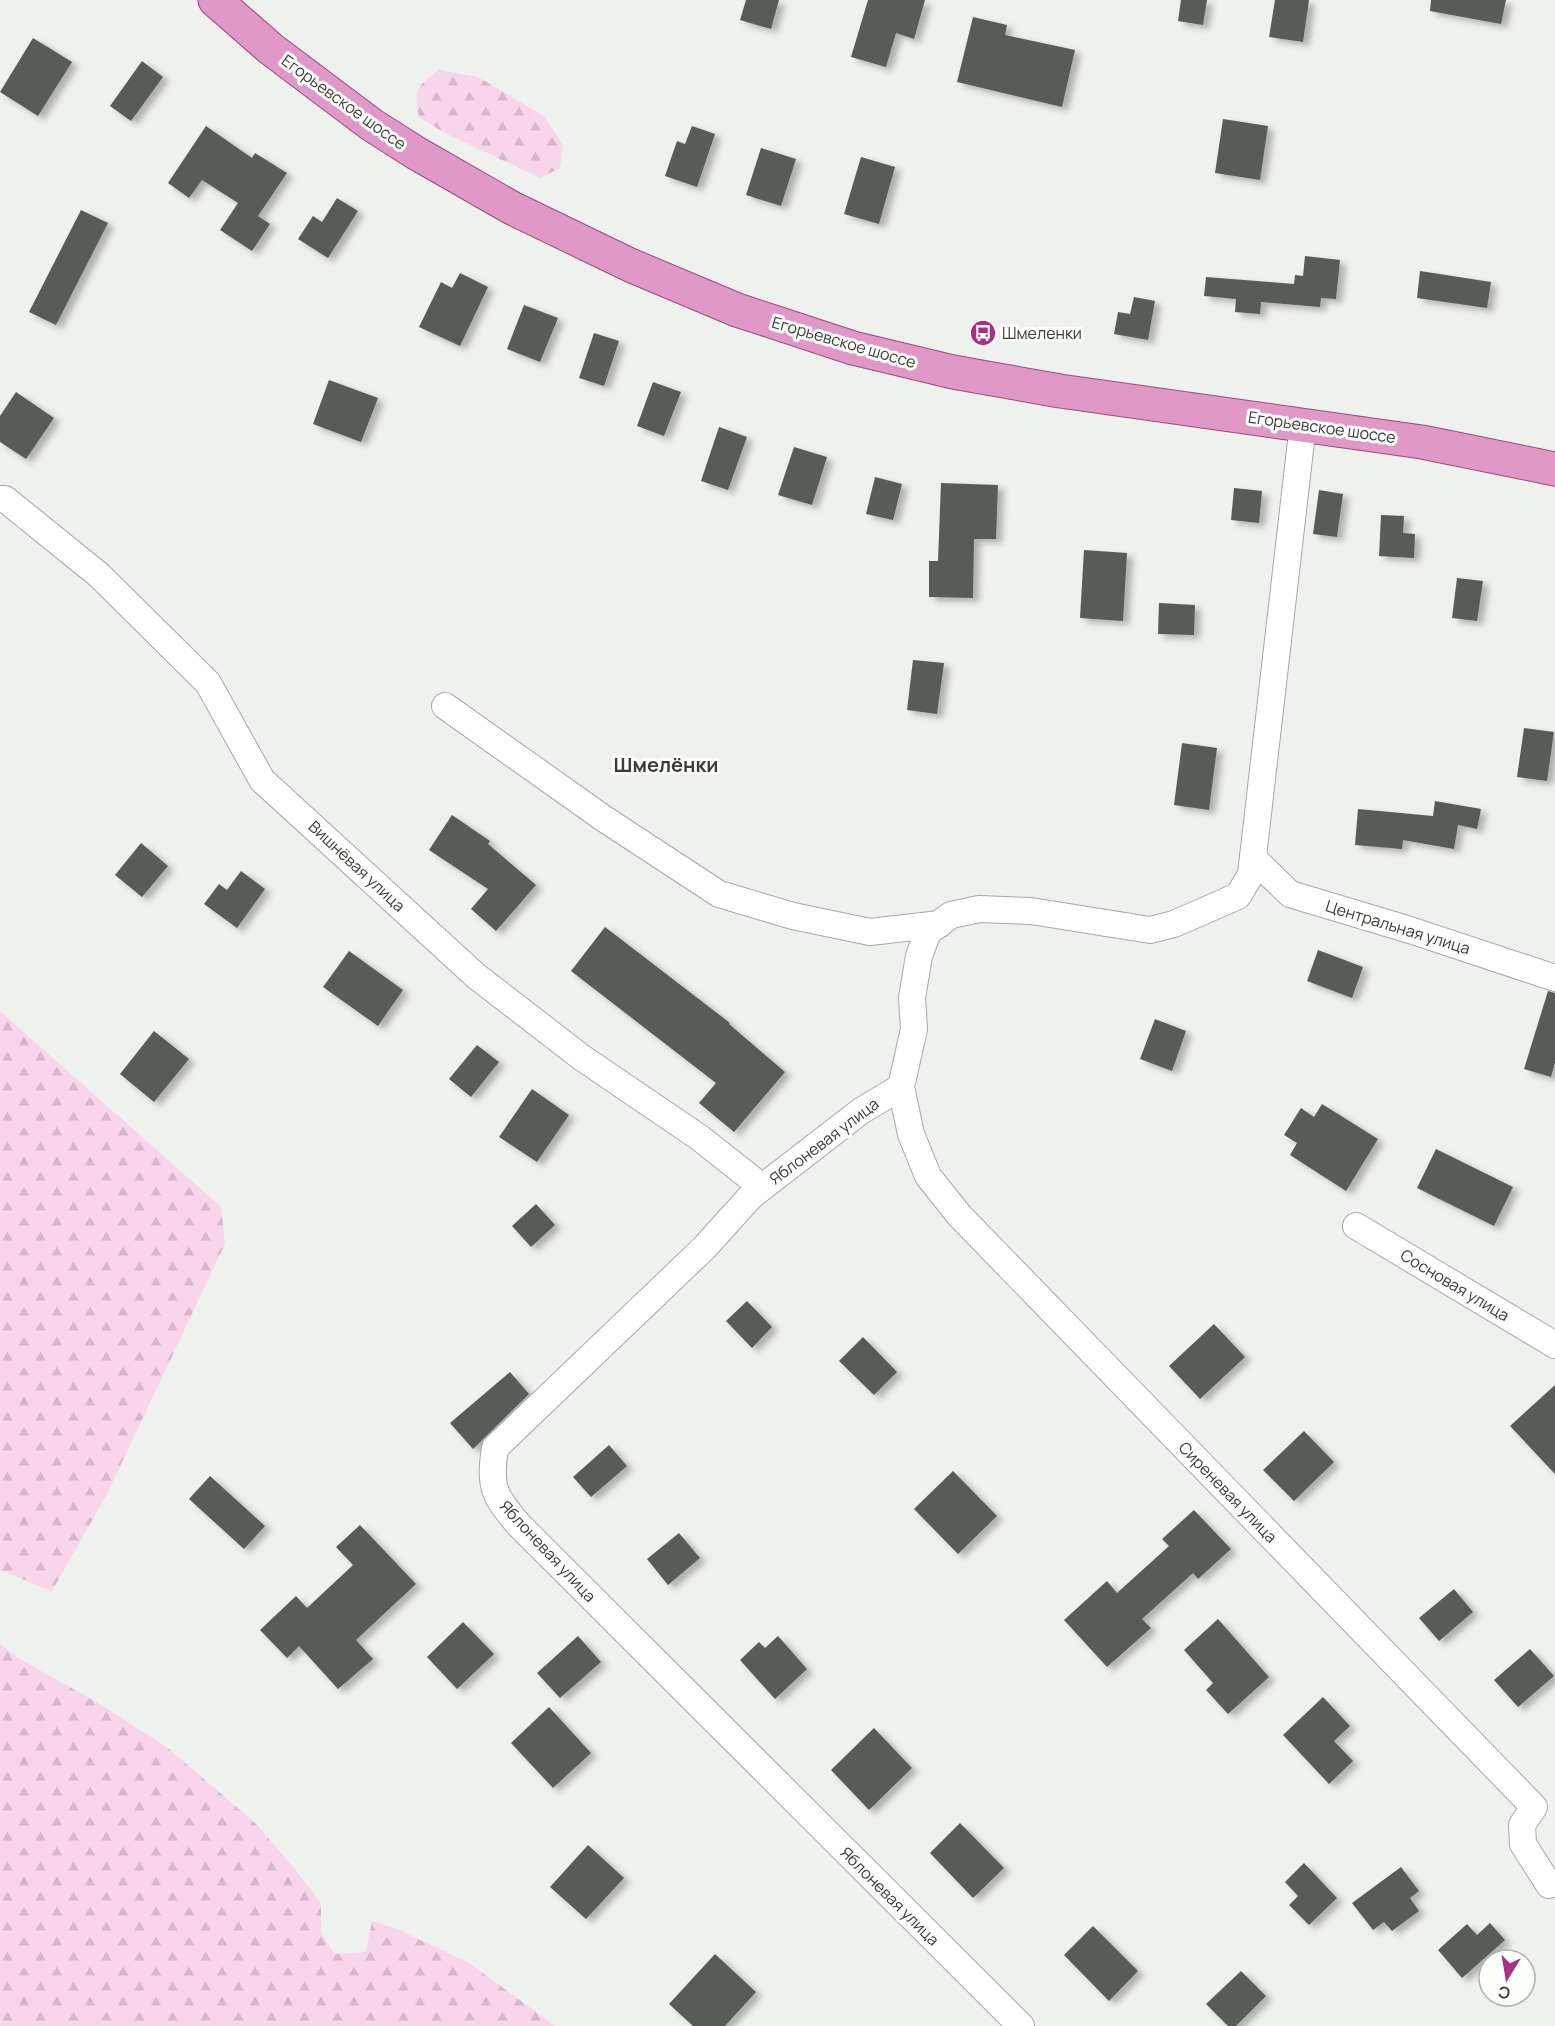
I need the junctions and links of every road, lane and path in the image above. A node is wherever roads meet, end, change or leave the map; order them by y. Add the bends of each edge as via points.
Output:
1 (215, 0) edge
2 (1303, 424) junction
3 (1555, 470) edge
4 (0, 499) edge
5 (445, 706) dead end
6 (1253, 858) junction
7 (940, 924) junction
8 (1555, 978) edge
9 (901, 1087) junction
10 (762, 1187) junction
11 (1356, 1226) dead end
12 (1555, 1345) edge
13 (1549, 1885) dead end
14 (1021, 2026) edge

1 - 2 main road, Егорьевское шоссе via 271,49 416,153 512,208 630,265 737,310 853,348 953,372 1060,391
2 - 3 main road, Егорьевское шоссе via 1422,442
2 - 6 street
4 - 10 street, Вишнёвая улица via 99,575 208,683 262,780 476,976
5 - 7 street via 719,894 793,916 870,932
6 - 7 street via 1251,874 1238,896 1174,924 1150,930 1031,911 979,909 951,915
6 - 8 street, Центральная улица via 1290,894
7 - 9 street via 928,932 919,956 912,998 914,1029
9 - 10 street, Яблоневая улица via 861,1111
9 - 13 street, Сиреневая улица via 911,1134 928,1176 959,1215 1534,1807 1522,1825 1523,1844
10 - 14 street, Яблоневая улица via 495,1448 491,1474 498,1501
11 - 12 street, Сосновая улица

